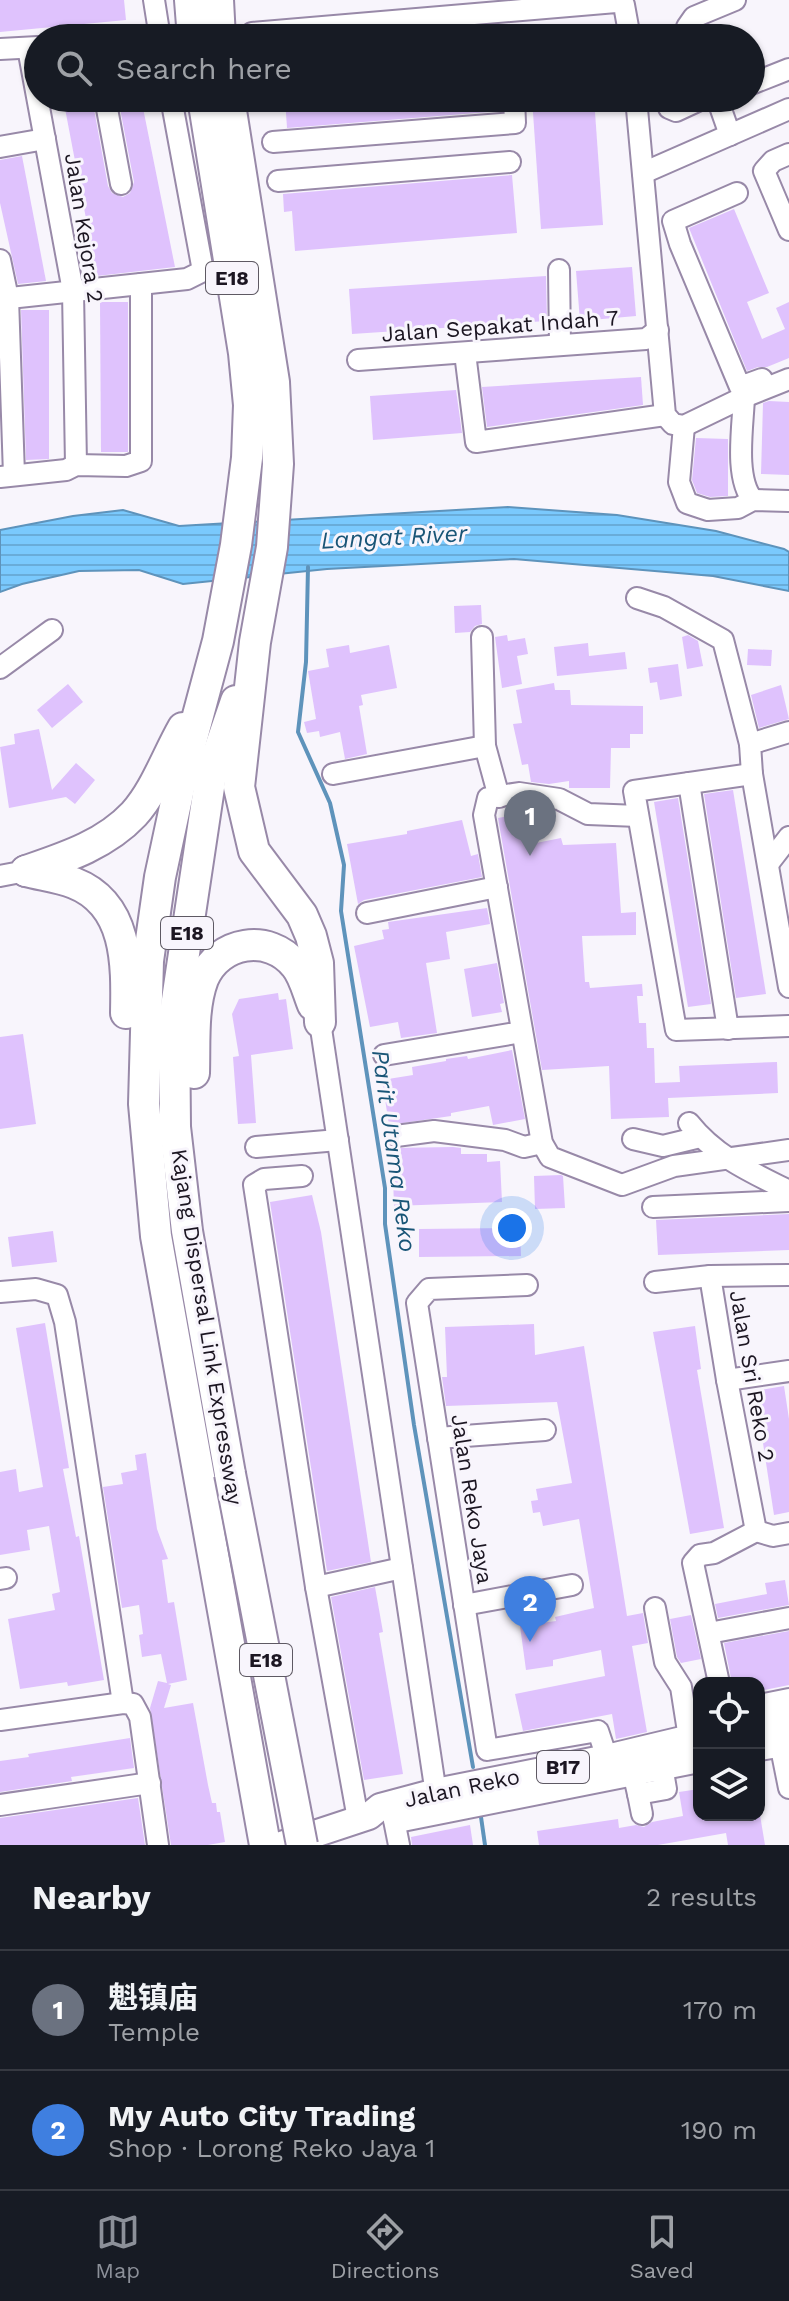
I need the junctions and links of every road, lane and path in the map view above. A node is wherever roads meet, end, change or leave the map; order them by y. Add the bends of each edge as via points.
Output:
1 (154, 0) edge
2 (190, 0) edge
3 (218, 0) edge
4 (735, 0) edge
5 (158, 24) edge
6 (192, 24) edge
7 (219, 24) edge
8 (358, 24) edge
9 (627, 24) edge
10 (689, 24) edge
11 (24, 48) edge
12 (0, 49) edge
13 (789, 69) edge
14 (765, 78) edge
15 (789, 109) edge
16 (41, 112) edge
17 (108, 112) edge
18 (174, 112) edge
19 (205, 112) edge
20 (231, 112) edge
21 (515, 112) edge
22 (637, 112) edge
23 (721, 112) edge
24 (730, 135) junction
25 (45, 139) junction
26 (273, 142) dead end
27 (0, 147) edge
28 (789, 154) edge
29 (510, 162) dead end
30 (643, 173) junction
31 (278, 181) dead end
32 (121, 184) dead end
33 (737, 193) dead end
34 (789, 230) edge
35 (0, 260) edge
36 (559, 270) dead end
37 (141, 284) junction
38 (73, 291) junction
39 (4, 298) edge
40 (654, 339) junction
41 (560, 345) junction
42 (465, 353) junction
43 (358, 360) dead end
44 (789, 368) edge
45 (789, 379) edge
46 (744, 397) junction
47 (665, 415) junction
48 (684, 426) junction
49 (76, 465) junction
50 (7, 476) edge
51 (753, 500) junction
52 (789, 501) edge
53 (637, 598) dead end
54 (52, 630) dead end
55 (482, 637) dead end
56 (255, 642) junction
57 (0, 668) edge
58 (207, 685) junction
59 (789, 732) edge
60 (750, 744) junction
61 (485, 746) junction
62 (333, 774) dead end
63 (752, 774) junction
64 (689, 783) junction
65 (499, 797) junction
66 (638, 816) junction
67 (789, 837) edge
68 (768, 864) junction
69 (13, 873) edge
70 (497, 887) junction
71 (782, 908) edge
72 (367, 913) dead end
73 (789, 987) edge
74 (320, 1022) junction
75 (789, 1026) edge
76 (728, 1029) junction
77 (522, 1032) junction
78 (384, 1055) dead end
79 (144, 1104) junction
80 (396, 1136) dead end
81 (633, 1139) dead end
82 (338, 1140) junction
83 (542, 1143) junction
84 (256, 1147) dead end
85 (789, 1150) edge
86 (727, 1160) junction
87 (302, 1176) dead end
88 (789, 1191) edge
89 (789, 1201) edge
90 (653, 1207) dead end
91 (187, 1231) junction
92 (789, 1275) edge
93 (710, 1276) junction
94 (655, 1282) dead end
95 (527, 1285) dead end
96 (0, 1292) edge
97 (789, 1371) edge
98 (727, 1380) junction
99 (545, 1430) dead end
100 (438, 1438) junction
101 (756, 1531) junction
102 (789, 1533) edge
103 (402, 1568) junction
104 (572, 1585) dead end
105 (316, 1587) junction
106 (464, 1605) junction
107 (655, 1608) dead end
108 (789, 1618) edge
109 (709, 1633) junction
110 (718, 1677) edge
111 (789, 1699) edge
112 (123, 1703) junction
113 (765, 1704) edge
114 (0, 1720) edge
115 (693, 1733) edge
116 (779, 1738) edge
117 (693, 1744) edge
118 (693, 1746) edge
119 (607, 1758) junction
120 (150, 1783) junction
121 (636, 1783) junction
122 (789, 1788) edge
123 (438, 1801) junction
124 (0, 1805) edge
125 (642, 1814) dead end
126 (380, 1825) edge
127 (158, 1845) edge
128 (265, 1845) edge
129 (281, 1845) edge
130 (302, 1845) edge

1 - 5 street
2 - 6 highway
3 - 7 highway
4 - 10 street
8 - 9 street via 616,2 624,5
11 - 12 street
13 - 14 street
15 - 24 street
16 - 25 street, Jalan Kejora 2
17 - 32 street
18 - 37 street via 203,271 187,279
19 - 58 highway, Kajang Dispersal Link Expressway / E18 via 249,405 236,545
20 - 56 highway, Kajang Dispersal Link Expressway / E18 via 274,382 278,464 272,547
21 - 26 street via 515,123
22 - 30 street
23 - 24 street
24 - 30 street
25 - 27 street
25 - 38 street, Jalan Kejora 2
28 - 34 street via 764,171
29 - 31 street
30 - 40 street
33 - 44 street via 673,221 740,387
35 - 39 street
36 - 41 street
37 - 38 street
37 - 49 street via 141,461 126,466
38 - 39 street
38 - 49 street, Jalan Kejora 2
39 - 50 street
40 - 41 street, Jalan Sepakat Indah 7
40 - 47 street
41 - 42 street, Jalan Sepakat Indah 7
42 - 43 street, Jalan Sepakat Indah 7
42 - 47 street via 476,442
45 - 46 street
46 - 48 street
46 - 51 street via 742,477
47 - 48 street
48 - 51 street via 679,482 687,503 708,510 738,508
49 - 50 street
51 - 52 street
53 - 60 street via 723,640
54 - 57 street
55 - 61 street
56 - 74 highway via 239,787 254,851 302,915 311,936 318,963
56 - 91 highway, Kajang Dispersal Link Expressway / E18 via 211,774 174,1020 175,1127
58 - 69 highway via 135,812 78,853
58 - 79 highway, Kajang Dispersal Link Expressway / E18 via 160,877 148,961
59 - 60 street
60 - 63 street
61 - 62 street
61 - 65 street
63 - 64 street
63 - 68 street
64 - 66 street via 634,791
64 - 76 street
65 - 66 street via 519,793 559,799 588,814
65 - 70 street via 488,798 484,815
66 - 76 street via 676,1030
67 - 68 street
68 - 71 street
69 - 79 highway via 74,883 91,892 118,924 125,951 129,1047
70 - 72 street
70 - 77 street
71 - 73 street
74 - 82 street
74 - 91 highway via 297,966 281,951 240,946 220,956 204,977 197,1003
75 - 76 street
77 - 78 street
77 - 83 street
79 - 128 highway, Kajang Dispersal Link Expressway / E18 via 156,1236
80 - 83 street via 434,1131 524,1147
81 - 86 street via 663,1146 695,1130
82 - 84 street
82 - 103 street
83 - 86 street via 550,1157 622,1185 674,1166
85 - 86 street
86 - 88 street
87 - 105 street via 264,1179 254,1185
89 - 90 street
91 - 130 highway, Kajang Dispersal Link Expressway / E18, bridge
92 - 93 street
93 - 94 street
93 - 98 street, Jalan Sri Reko 2
95 - 100 street, Jalan Reko Jaya via 429,1289 417,1303
96 - 112 street via 36,1289 57,1295
97 - 98 street
98 - 101 street, Jalan Sri Reko 2
99 - 100 street
100 - 106 street, Jalan Reko Jaya
101 - 102 street
101 - 109 street via 693,1563
103 - 105 street
103 - 123 street
104 - 106 street
105 - 126 street
106 - 119 street, Jalan Reko Jaya via 487,1750 598,1731
107 - 115 street via 665,1662 681,1687
108 - 109 street
109 - 110 street
111 - 113 street
112 - 114 street
112 - 120 street via 133,1704 140,1717
116 - 122 street
117 - 119 main road, Jalan Reko / B17
118 - 121 main road, Jalan Reko / B17
119 - 123 main road, Jalan Reko / B17
120 - 124 street
120 - 127 street
121 - 123 main road, Jalan Reko / B17
121 - 125 street
123 - 126 main road, Jalan Reko / B17 via 380,1807
126 - 129 main road, Jalan Reko / B17

